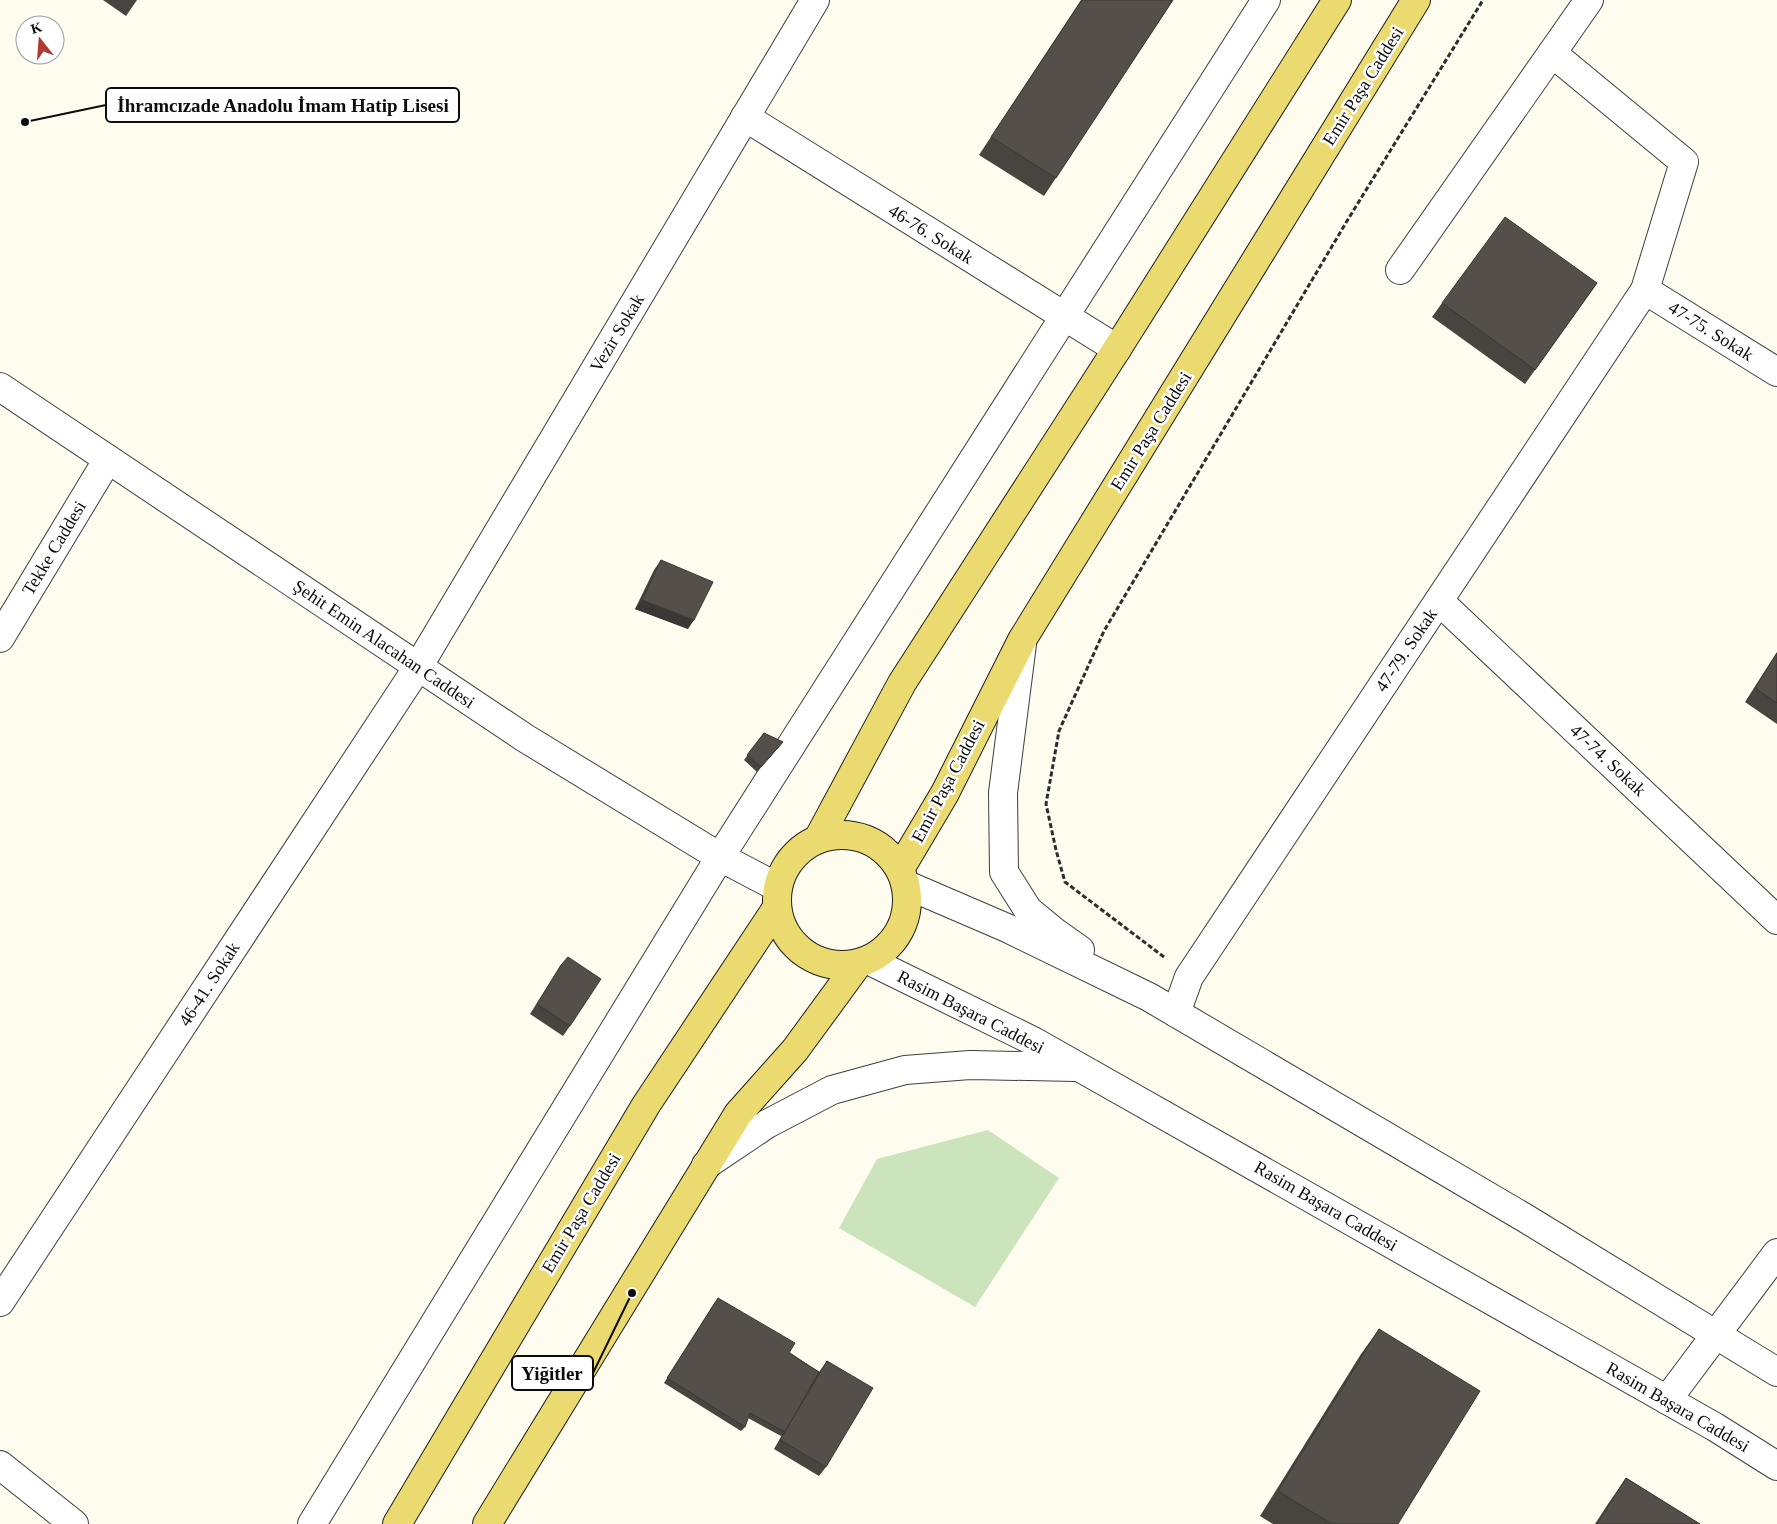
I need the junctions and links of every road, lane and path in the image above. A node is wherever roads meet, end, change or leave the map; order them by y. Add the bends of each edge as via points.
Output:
1 (815, 0) edge
2 (1266, 0) edge
3 (1416, 0) edge
4 (1483, 0) edge
5 (1589, 0) edge
6 (1327, 5) edge
7 (1552, 54) junction
8 (745, 117) junction
9 (1400, 270) dead end
10 (1646, 290) junction
11 (1064, 317) junction
12 (1117, 349) junction
13 (1777, 372) edge
14 (0, 387) edge
15 (108, 459) junction
16 (1439, 601) junction
17 (0, 638) edge
18 (1022, 640) junction
19 (418, 667) junction
20 (818, 839) junction
21 (720, 857) junction
22 (903, 877) junction
23 (776, 898) junction
24 (1777, 920) edge
25 (863, 962) junction
26 (1189, 977) junction
27 (1149, 998) junction
28 (1176, 1014) junction
29 (1078, 1067) junction
30 (706, 1165) junction
31 (1777, 1254) edge
32 (0, 1302) edge
33 (1717, 1335) junction
34 (1777, 1372) edge
35 (1667, 1400) junction
36 (0, 1465) edge
37 (1777, 1466) edge
38 (74, 1524) edge
39 (312, 1524) edge
40 (397, 1524) edge
41 (487, 1524) edge

1 - 8 street, Vezir Sokak
2 - 11 street
3 - 18 main road, Emir Paşa Caddesi
4 - 26 path via 1347,221 1104,631 1059,731 1046,804 1065,882
5 - 7 street
6 - 12 main road
7 - 9 street
7 - 10 street, 47-79. Sokak via 1684,162
8 - 11 street, 46-76. Sokak
8 - 19 street, Vezir Sokak
10 - 13 street, 47-75. Sokak
10 - 16 street, 47-79. Sokak
11 - 12 street, 46-76. Sokak
11 - 21 street
12 - 20 main road via 902,683
14 - 15 street, Şehit Emin Alacahan Caddesi
15 - 17 street, Tekke Caddesi
15 - 19 street, Şehit Emin Alacahan Caddesi
16 - 24 street, 47-74. Sokak
16 - 26 street, 47-79. Sokak
18 - 22 main road, Emir Paşa Caddesi
18 - 27 street via 1003,793 1004,872 1028,910 1056,934
19 - 21 street, Şehit Emin Alacahan Caddesi via 525,738
19 - 32 street, 46-41. Sokak
20 - 22 main road via 839,835 860,837 879,846 894,861
20 - 23 main road via 800,849 785,866
21 - 23 street, Şehit Emin Alacahan Caddesi
21 - 39 street
22 - 25 main road via 907,900 898,933 879,955
22 - 27 street
23 - 25 main road via 782,930 796,948 815,961 836,966
23 - 40 main road, Emir Paşa Caddesi via 646,1105
25 - 29 street, Rasim Başara Caddesi via 1033,1041
25 - 30 main road via 795,1050 738,1114
26 - 28 street, 47-79. Sokak
27 - 28 street
28 - 33 street via 1525,1218
29 - 30 street via 970,1065 905,1070 832,1090 767,1124
29 - 35 street, Rasim Başara Caddesi
30 - 41 main road
31 - 33 street
33 - 34 street
33 - 35 street
35 - 37 street, Rasim Başara Caddesi
36 - 38 street

